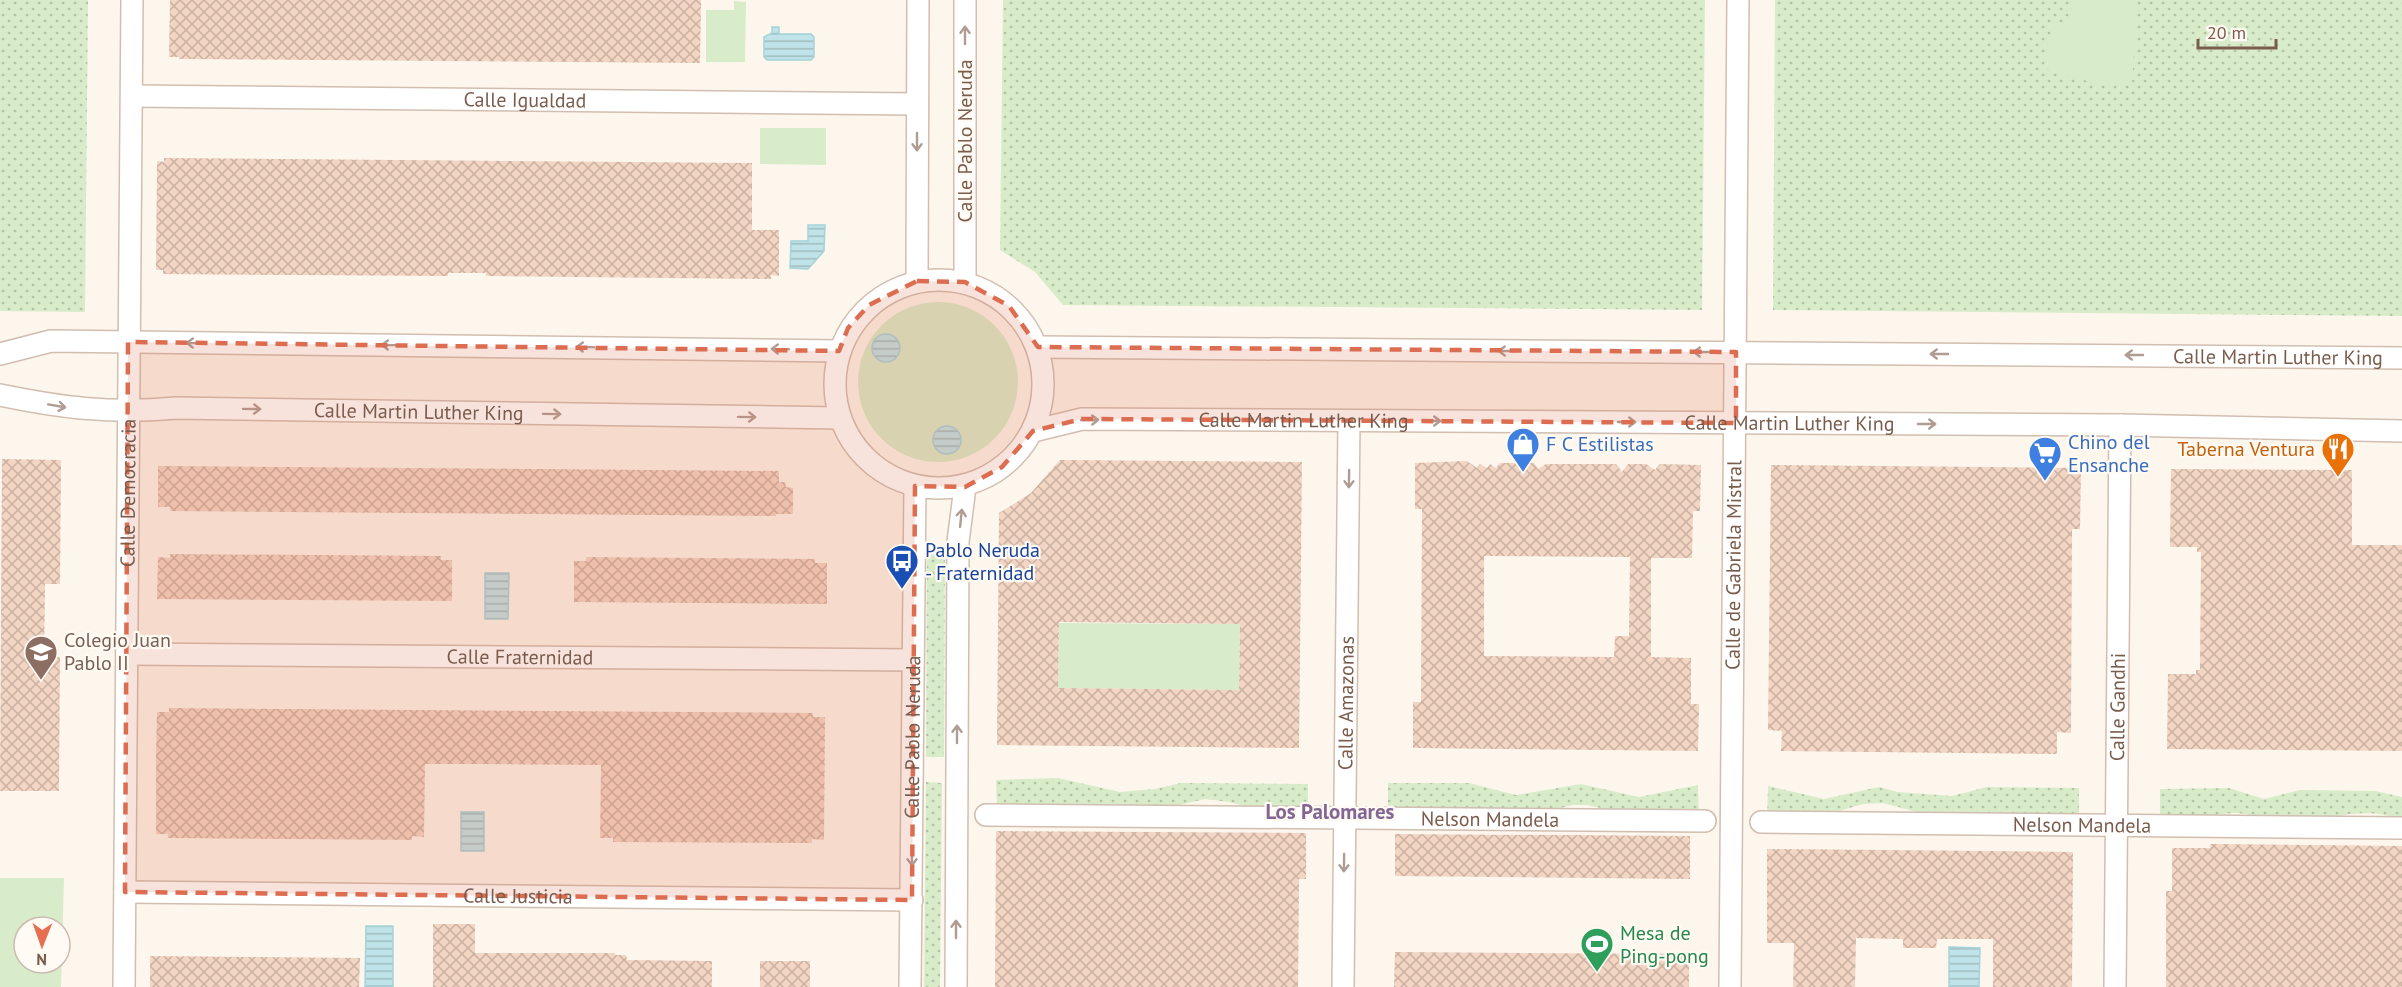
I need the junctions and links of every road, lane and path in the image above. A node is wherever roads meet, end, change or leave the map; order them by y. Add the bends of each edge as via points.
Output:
1 (132, 0) edge
2 (918, 0) edge
3 (965, 0) edge
4 (1738, 0) edge
5 (132, 96) junction
6 (917, 104) junction
7 (917, 281) junction
8 (965, 282) junction
9 (128, 342) junction
10 (1038, 347) junction
11 (838, 351) junction
12 (1736, 352) junction
13 (0, 354) edge
14 (2402, 358) edge
15 (0, 395) edge
16 (128, 412) junction
17 (839, 418) junction
18 (1349, 421) junction
19 (1736, 423) junction
20 (2120, 425) junction
21 (1033, 431) junction
22 (2402, 431) edge
23 (915, 486) junction
24 (965, 487) junction
25 (127, 654) junction
26 (912, 660) junction
27 (986, 815) dead end
28 (1344, 818) junction
29 (1705, 821) dead end
30 (1761, 822) dead end
31 (2118, 824) junction
32 (2402, 828) edge
33 (125, 892) junction
34 (912, 900) junction
35 (124, 987) edge
36 (910, 987) edge
37 (956, 987) edge
38 (1343, 987) edge
39 (1730, 987) edge
40 (2115, 987) edge

1 - 5 street, Calle Democracia
2 - 6 street
8 -> 3 street, Calle Pablo Neruda
4 - 12 street, Calle de Gabriela Mistral
5 - 6 street, Calle Igualdad
5 - 9 street, Calle Democracia
6 -> 7 street
7 - 8 street
7 - 11 street via 869,305 848,327
8 - 10 street via 1009,306
11 -> 9 street
9 - 13 street via 51,341
9 - 16 street, Calle Democracia
12 -> 10 street, Calle Martin Luther King
10 - 21 street via 1045,365 1044,389
11 - 17 street via 833,384
14 -> 12 street, Calle Martin Luther King
12 - 19 street, Calle de Gabriela Mistral
15 -> 16 street, Calle Martin Luther King via 66,408
16 -> 17 street, Calle Martin Luther King via 177,408
16 - 25 street, Calle Democracia
17 - 23 street via 850,442 868,462
18 -> 19 street, Calle Martin Luther King
21 -> 18 street, Calle Martin Luther King via 1082,419
18 -> 28 street, Calle Amazonas
19 -> 20 street, Calle Martin Luther King
19 - 39 street, Calle de Gabriela Mistral
20 - 22 street, Calle Martin Luther King
20 - 31 street, Calle Gandhi
21 - 24 street via 1002,467
23 - 24 street
23 - 26 street, Calle Pablo Neruda
37 -> 24 street via 958,542
25 - 26 street, Calle Fraternidad
25 - 33 street, Calle Democracia
26 -> 34 street, Calle Pablo Neruda
27 - 28 street, Nelson Mandela
28 - 29 street, Nelson Mandela
28 -> 38 street, Calle Amazonas
30 - 31 street, Nelson Mandela
31 - 32 street, Nelson Mandela
31 - 40 street, Calle Gandhi
33 - 34 street, Calle Justicia
33 - 35 street, Calle Democracia
34 - 36 street, Calle Pablo Neruda

